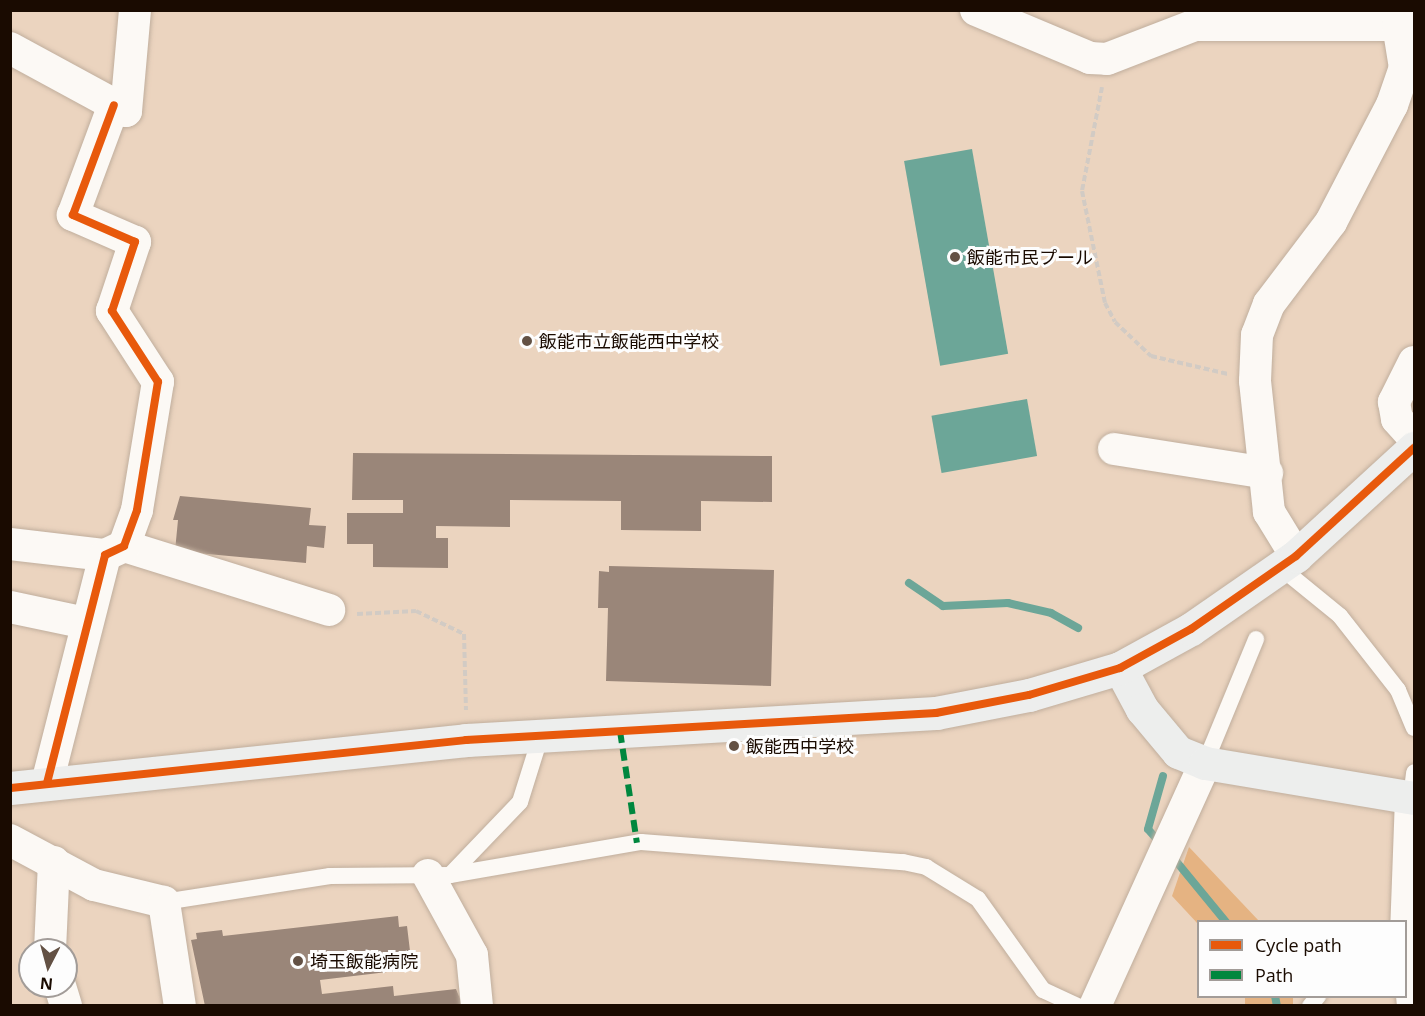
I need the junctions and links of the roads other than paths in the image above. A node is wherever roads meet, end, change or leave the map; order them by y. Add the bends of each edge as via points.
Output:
1 (135, 10) edge
2 (976, 10) edge
3 (1406, 20) edge
4 (10, 48) edge
5 (114, 105) junction
6 (1414, 362) edge
7 (1414, 438) edge
8 (1414, 448) edge
9 (1114, 449) dead end
10 (1267, 472) junction
11 (10, 544) edge
12 (114, 550) junction
13 (1288, 561) junction
14 (10, 607) edge
15 (328, 610) road end
16 (86, 623) junction
17 (1256, 639) dead end
18 (1120, 669) junction
19 (1414, 728) edge
20 (541, 735) junction
21 (1205, 763) junction
22 (47, 783) junction
23 (10, 788) edge
24 (1413, 789) edge
25 (10, 840) edge
26 (54, 862) junction
27 (439, 875) junction
28 (164, 902) junction
29 (1407, 920) edge
30 (51, 938) edge
31 (1407, 943) edge
32 (180, 1005) edge
33 (477, 1005) edge
34 (1078, 1005) edge
35 (1095, 1005) edge
36 (1413, 1005) edge

1 - 5 street via 126,111
2 - 3 street via 1090,58 1107,59 1195,25
3 - 10 street via 1405,68 1392,105 1331,222 1261,319 1255,381
4 - 5 street
5 - 12 street via 73,215 135,242 111,311 158,382 137,510
6 - 7 street via 1394,402 1397,419
8 - 13 street
9 - 10 street
10 - 13 street via 1269,512
11 - 12 street
12 - 15 street
12 - 16 street
13 - 18 street via 1191,629
13 - 19 lane via 1340,616 1398,690
14 - 16 street
16 - 22 street
17 - 21 lane
18 - 20 street via 936,713
18 - 21 street via 1158,732 1178,752
20 - 22 street
20 - 27 lane via 520,802
21 - 24 street
21 - 35 street
22 - 23 street
24 - 29 street
25 - 26 street
26 - 28 street via 93,885
26 - 30 street
27 - 28 lane via 330,876
27 - 33 street via 472,955
27 - 34 lane via 641,842 903,862 926,867 978,899 1043,990
28 - 32 street
31 - 36 street

